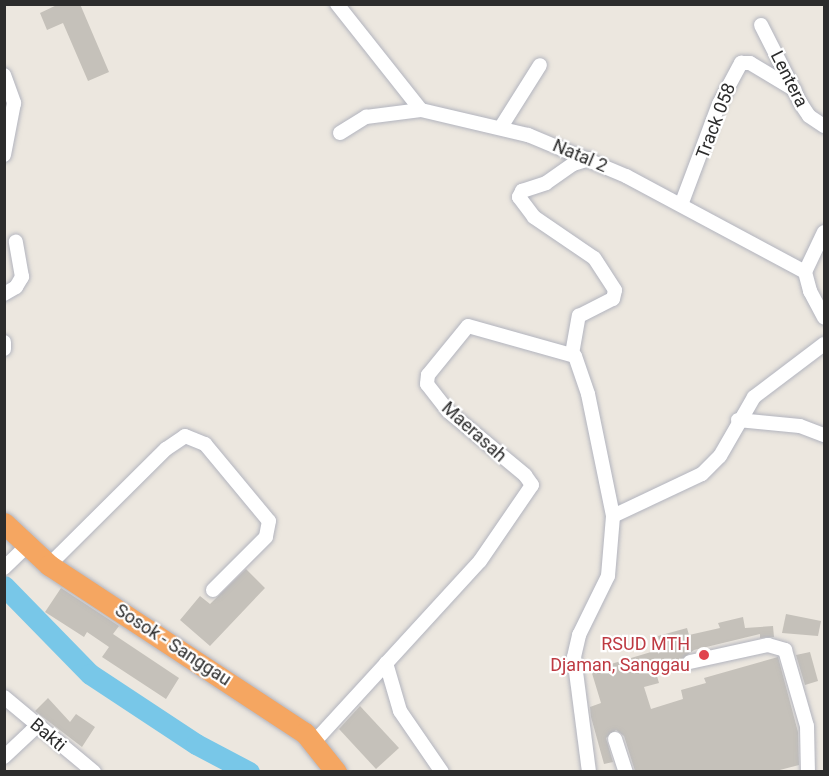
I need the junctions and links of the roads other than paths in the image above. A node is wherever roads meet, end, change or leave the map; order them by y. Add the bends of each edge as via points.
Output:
1 (337, 4) edge
2 (761, 25) dead end
3 (540, 65) dead end
4 (4, 75) edge
5 (795, 90) junction
6 (421, 110) junction
7 (825, 126) edge
8 (501, 127) junction
9 (340, 133) dead end
10 (4, 155) edge
11 (590, 159) junction
12 (681, 205) junction
13 (825, 232) edge
14 (16, 242) dead end
15 (805, 276) junction
16 (4, 294) edge
17 (825, 300) edge
18 (825, 317) edge
19 (4, 342) edge
20 (825, 344) edge
21 (4, 349) edge
22 (572, 354) junction
23 (738, 420) junction
24 (825, 435) edge
25 (614, 516) junction
26 (4, 523) edge
27 (27, 546) junction
28 (49, 565) junction
29 (6, 567) edge
30 (213, 590) dead end
31 (690, 662) dead end
32 (386, 663) junction
33 (4, 697) edge
34 (37, 726) junction
35 (615, 739) dead end
36 (315, 741) junction
37 (4, 757) edge
38 (89, 770) edge
39 (336, 771) edge
40 (442, 771) edge
41 (589, 771) edge
42 (626, 771) edge
43 (808, 771) edge

1 - 6 street
2 - 5 street, Lentera
3 - 8 street
4 - 10 street via 14,103
5 - 7 street, Lentera via 809,116
5 - 12 street, Track 058 via 750,63 741,63 719,104
6 - 8 street, Natal 2
6 - 9 street, Natal 2 via 366,117
8 - 11 street, Natal 2
11 - 12 street, Natal 2
11 - 22 street via 522,191 519,197 534,217 594,258 615,290 613,299 579,316
12 - 15 street, Natal 2
13 - 15 street
14 - 16 street via 22,276 16,287
15 - 17 street, Natal 2
15 - 18 street
19 - 21 street
20 - 23 street via 754,397
22 - 25 street via 588,394
22 - 32 street, Maerasah via 519,343 478,326 468,326 428,375 427,384 448,411 532,485 480,561
23 - 24 street via 800,426
23 - 25 street via 720,456 702,474
25 - 41 street via 608,576 579,635 574,657
26 - 27 highway, Sosok - Sanggau
27 - 28 highway, Sosok - Sanggau
27 - 29 street
28 - 30 street via 185,436 205,444 269,521 266,537
28 - 36 highway, Sosok - Sanggau
31 - 43 street via 768,645 785,650 807,726
32 - 36 street, Maerasah
32 - 40 street via 400,711
33 - 34 street, Bakti
34 - 37 street
34 - 38 street, Bakti
35 - 42 street
36 - 39 highway, Sosok - Sanggau

